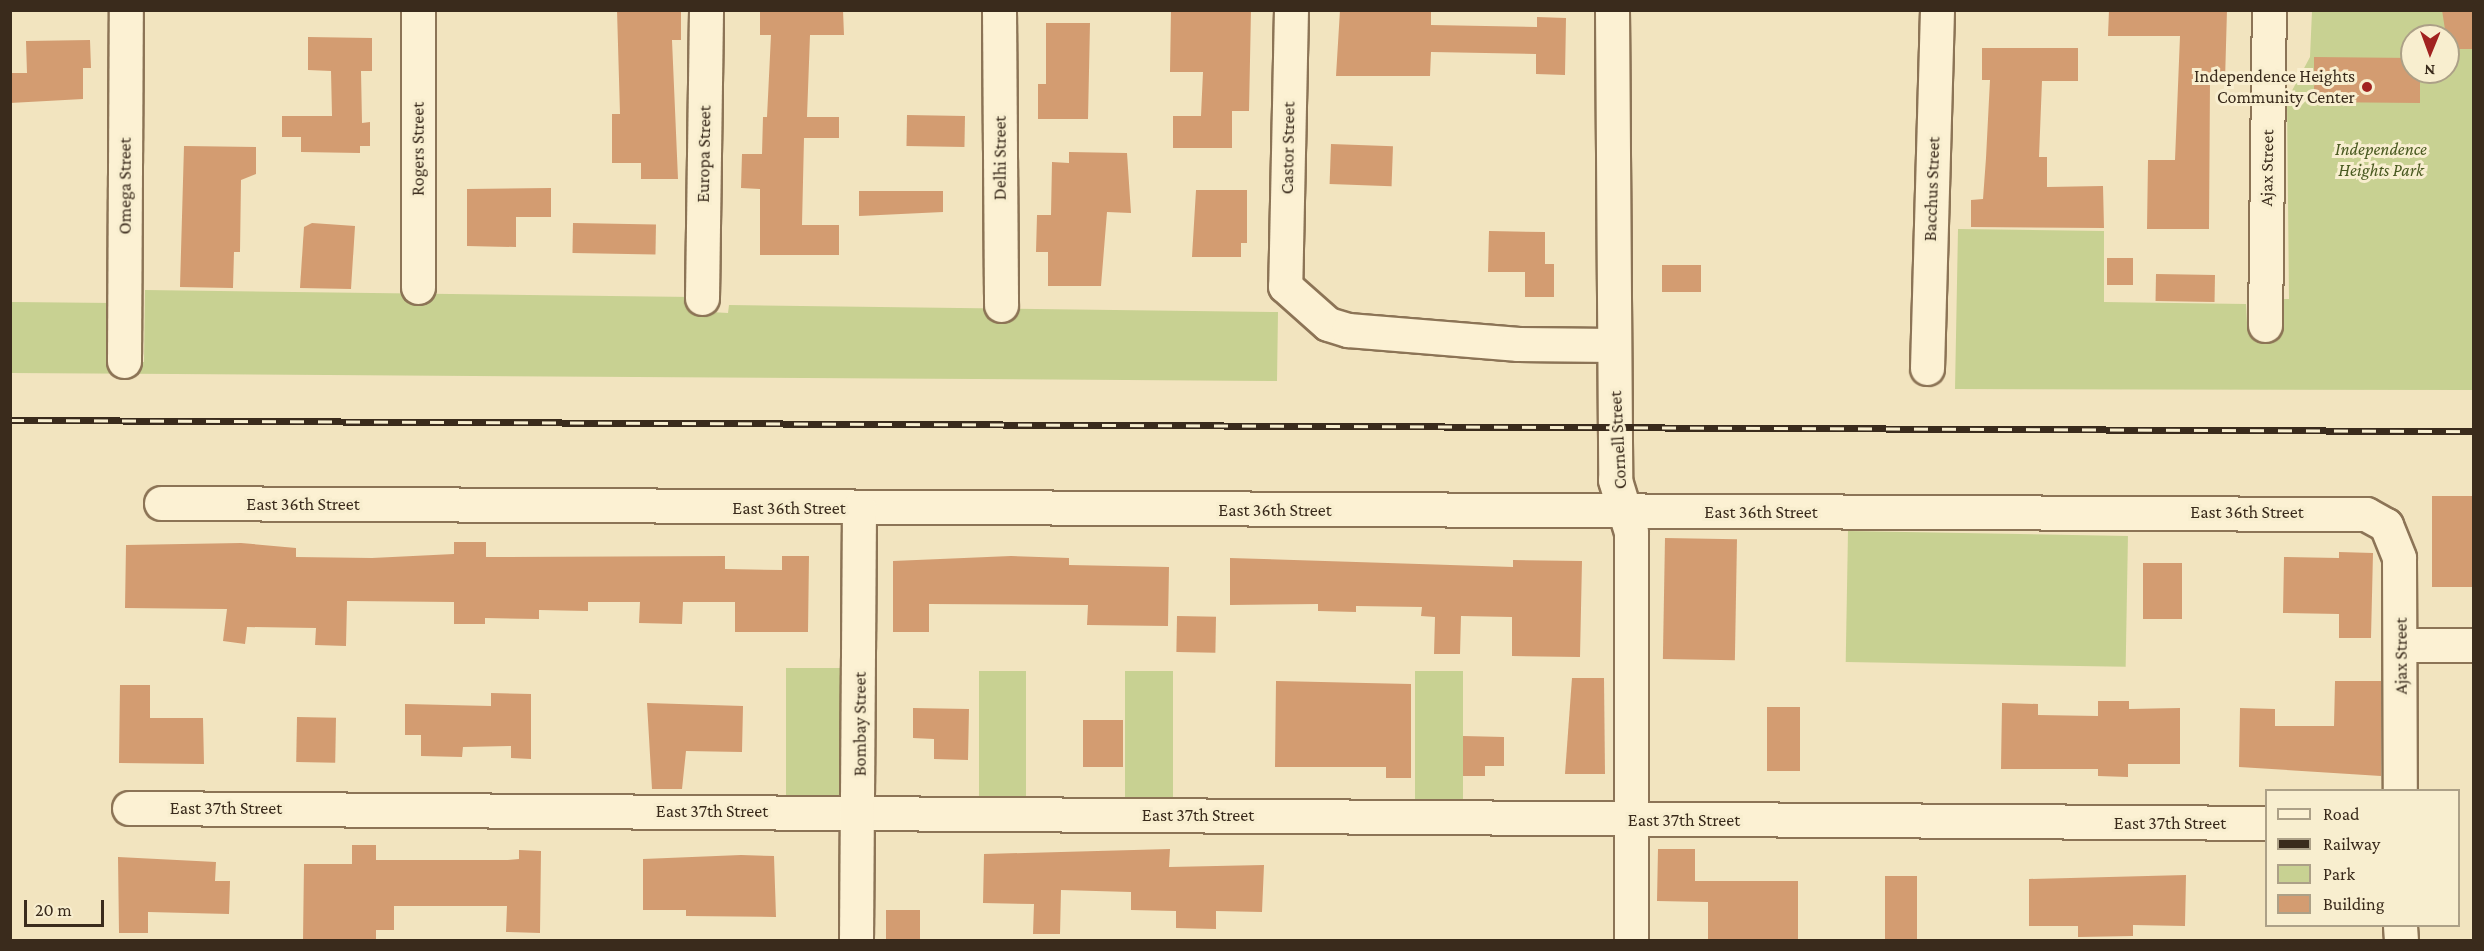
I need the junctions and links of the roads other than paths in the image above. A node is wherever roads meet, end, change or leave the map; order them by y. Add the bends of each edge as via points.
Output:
1 (126, 10) edge
2 (418, 10) edge
3 (706, 10) edge
4 (999, 10) edge
5 (1291, 10) edge
6 (1612, 10) edge
7 (1937, 10) edge
8 (2269, 10) edge
9 (418, 287) dead end
10 (702, 298) dead end
11 (1001, 305) dead end
12 (2265, 325) dead end
13 (1614, 345) junction
14 (124, 361) dead end
15 (1928, 368) dead end
16 (161, 503) dead end
17 (859, 508) junction
18 (1624, 511) junction
19 (2386, 525) joint
20 (2401, 645) junction
21 (2474, 645) edge
22 (2400, 789) edge
23 (129, 808) dead end
24 (860, 812) junction
25 (1633, 820) junction
26 (2265, 824) edge
27 (856, 940) edge
28 (1631, 940) edge

1 - 14 street, Omega Street
2 - 9 street, Rogers Street
3 - 10 street, Europa Street
4 - 11 street, Delhi Street
5 - 13 street, Castor Street via 1285,286 1328,324 1348,330 1518,344
6 - 13 street, Cornell Street
7 - 15 street, Bacchus Street
8 - 12 street, Ajax Street
13 - 18 street, Cornell Street via 1616,480
16 - 17 street, East 36th Street
17 - 18 street, East 36th Street
17 - 24 street, Bombay Street
18 - 19 street, East 36th Street via 2346,513 2366,514
18 - 25 street, Cornell Street via 1631,532
19 - 20 street, Ajax Street via 2399,558
20 - 21 street
20 - 22 street, Ajax Street
23 - 24 street, East 37th Street
24 - 25 street, East 37th Street
24 - 27 street, Bombay Street
25 - 26 street, East 37th Street
25 - 28 street, Cornell Street

